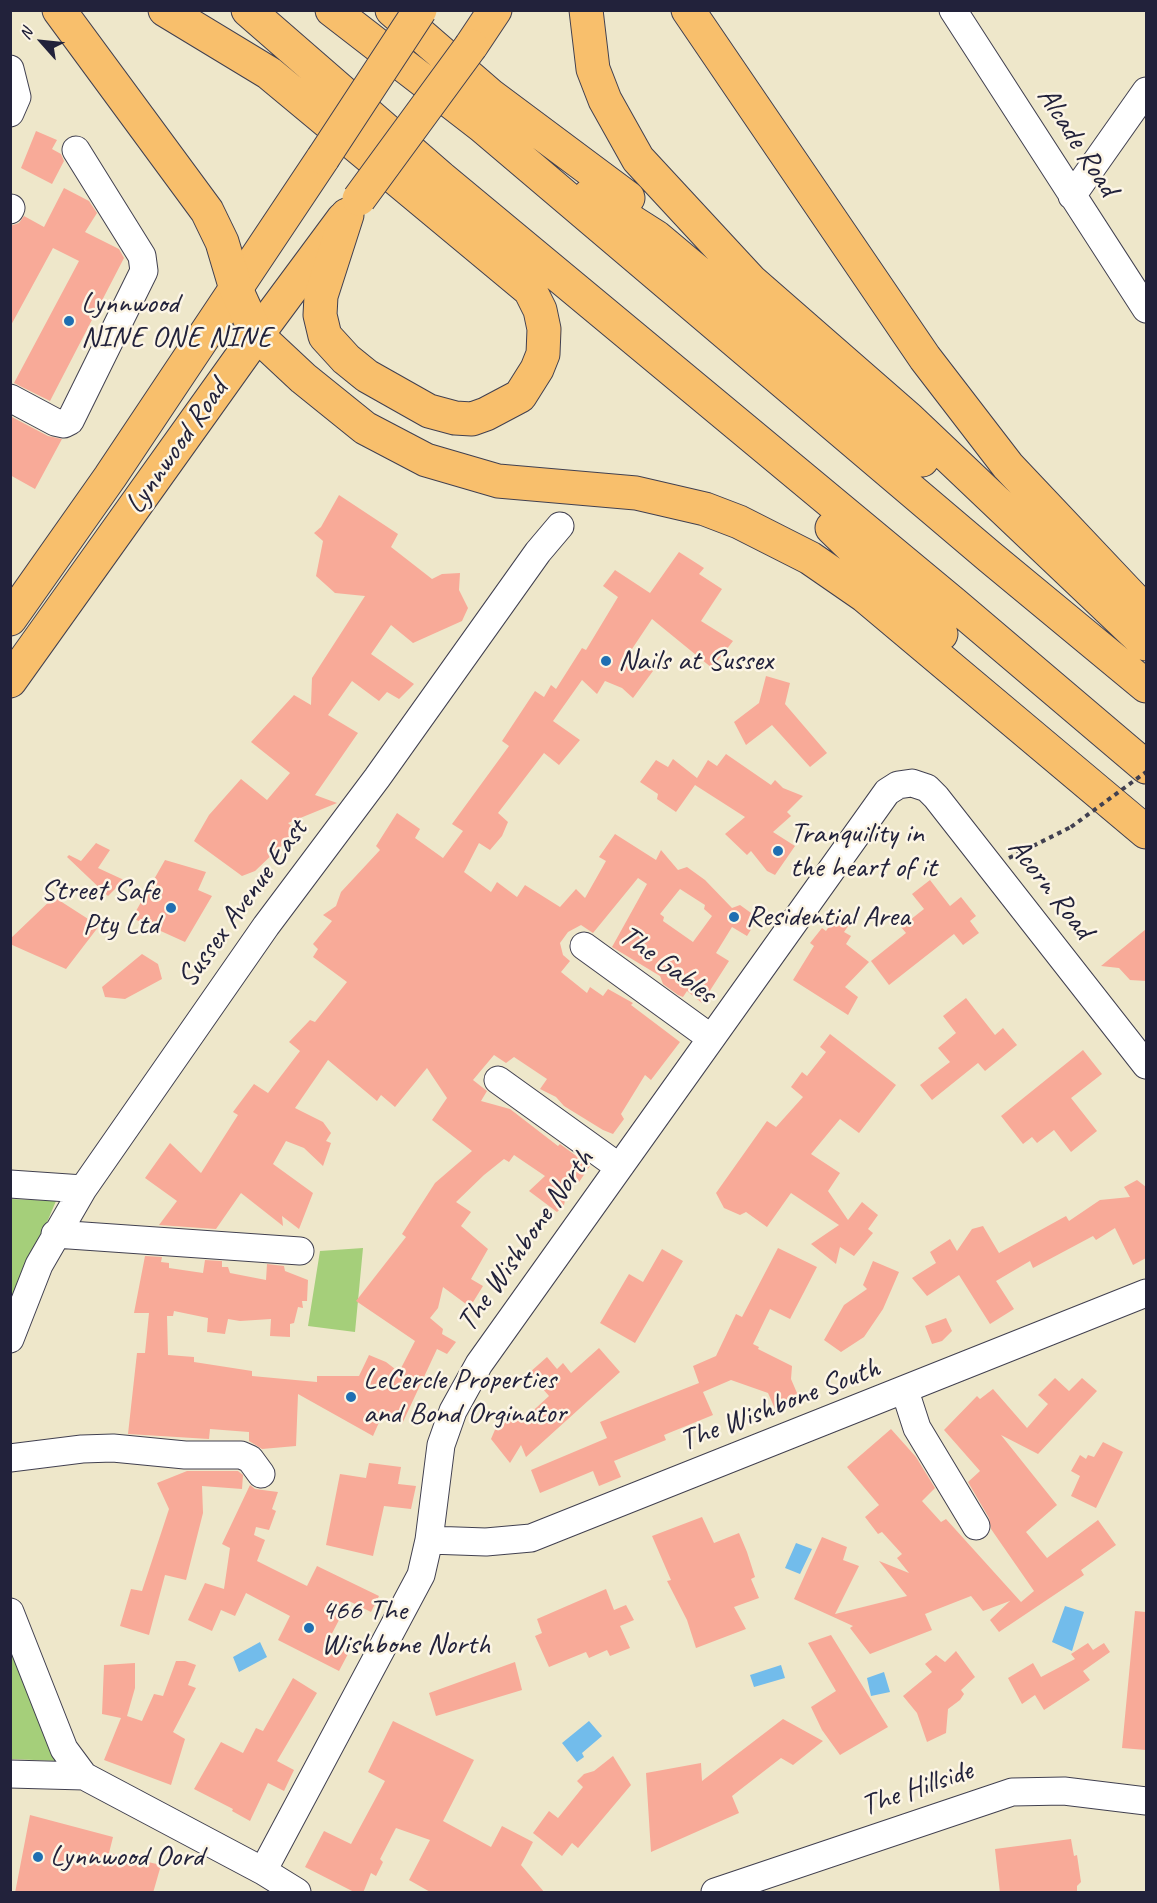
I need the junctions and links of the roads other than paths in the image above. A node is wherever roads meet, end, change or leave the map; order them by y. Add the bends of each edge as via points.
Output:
1 (59, 10) edge
2 (165, 10) edge
3 (248, 10) edge
4 (332, 10) edge
5 (392, 10) edge
6 (420, 10) edge
7 (495, 10) edge
8 (586, 10) edge
9 (688, 10) edge
10 (953, 10) edge
11 (10, 69) edge
12 (1146, 91) edge
13 (10, 113) edge
14 (482, 126) junction
15 (76, 150) dead end
16 (1072, 196) junction
17 (353, 207) junction
18 (751, 282) junction
19 (236, 289) junction
20 (1146, 309) edge
21 (257, 335) junction
22 (653, 354) junction
23 (10, 398) edge
24 (560, 526) dead end
25 (1146, 612) edge
26 (10, 619) edge
27 (1146, 645) edge
28 (10, 681) edge
29 (1146, 686) edge
30 (1146, 767) edge
31 (887, 792) joint
32 (1141, 828) edge
33 (584, 946) dead end
34 (711, 1038) junction
35 (1146, 1065) edge
36 (498, 1080) dead end
37 (619, 1167) junction
38 (10, 1184) edge
39 (83, 1189) junction
40 (56, 1234) junction
41 (300, 1251) dead end
42 (1146, 1293) edge
43 (10, 1339) edge
44 (905, 1391) junction
45 (10, 1458) edge
46 (261, 1474) dead end
47 (976, 1526) dead end
48 (429, 1540) junction
49 (10, 1612) edge
50 (10, 1774) edge
51 (84, 1776) junction
52 (1146, 1801) edge
53 (263, 1871) junction
54 (297, 1893) edge
55 (715, 1893) edge

1 - 19 main road via 207,211 222,242
2 - 17 main road via 268,73 530,290 544,329 543,354 520,396 479,417 454,418 429,411 367,376 325,336 321,296
3 - 22 main road via 441,178
4 - 14 main road
5 - 18 main road via 490,94 611,187
6 - 19 main road, Lynnwood Road, bridge
7 - 17 main road, Lynnwood Road, bridge
8 - 18 main road via 593,69 621,131 638,159
9 - 25 main road via 925,357 1008,466
10 - 16 street, Alcade Road
11 - 13 street via 17,97
12 - 16 street
14 - 27 main road via 656,237
14 - 29 main road
15 - 23 street via 142,256 144,271 70,421 55,422
16 - 20 street, Alcade Road
17 - 21 main road, Lynnwood Road
18 - 27 main road via 909,419
19 - 21 main road
19 - 26 main road, Lynnwood Road
21 - 28 main road, Lynnwood Road
21 - 32 main road via 365,428 426,460 498,480 666,498 739,522 810,558 865,596
22 - 30 main road
22 - 32 main road
24 - 39 street, Sussex Avenue East via 266,926
31 - 34 street, The Wishbone North
31 - 35 street, Acorn Road via 903,783 927,788
33 - 34 street, The Gables
34 - 37 street, The Wishbone North
36 - 37 street
37 - 48 street, The Wishbone North via 498,1336 458,1402 441,1445
38 - 39 street
39 - 40 street, Sussex Avenue East
40 - 41 street
40 - 43 street, Sussex Avenue East via 39,1265
42 - 44 street, The Wishbone South
44 - 47 street via 917,1428
44 - 48 street, The Wishbone South via 531,1538 486,1542
45 - 46 street via 113,1448 185,1455 242,1455
48 - 53 street, The Wishbone North via 421,1575 410,1598
49 - 51 street via 64,1749
50 - 51 street
51 - 53 street
52 - 55 street, The Hillside via 1064,1791 1012,1792
53 - 54 street

